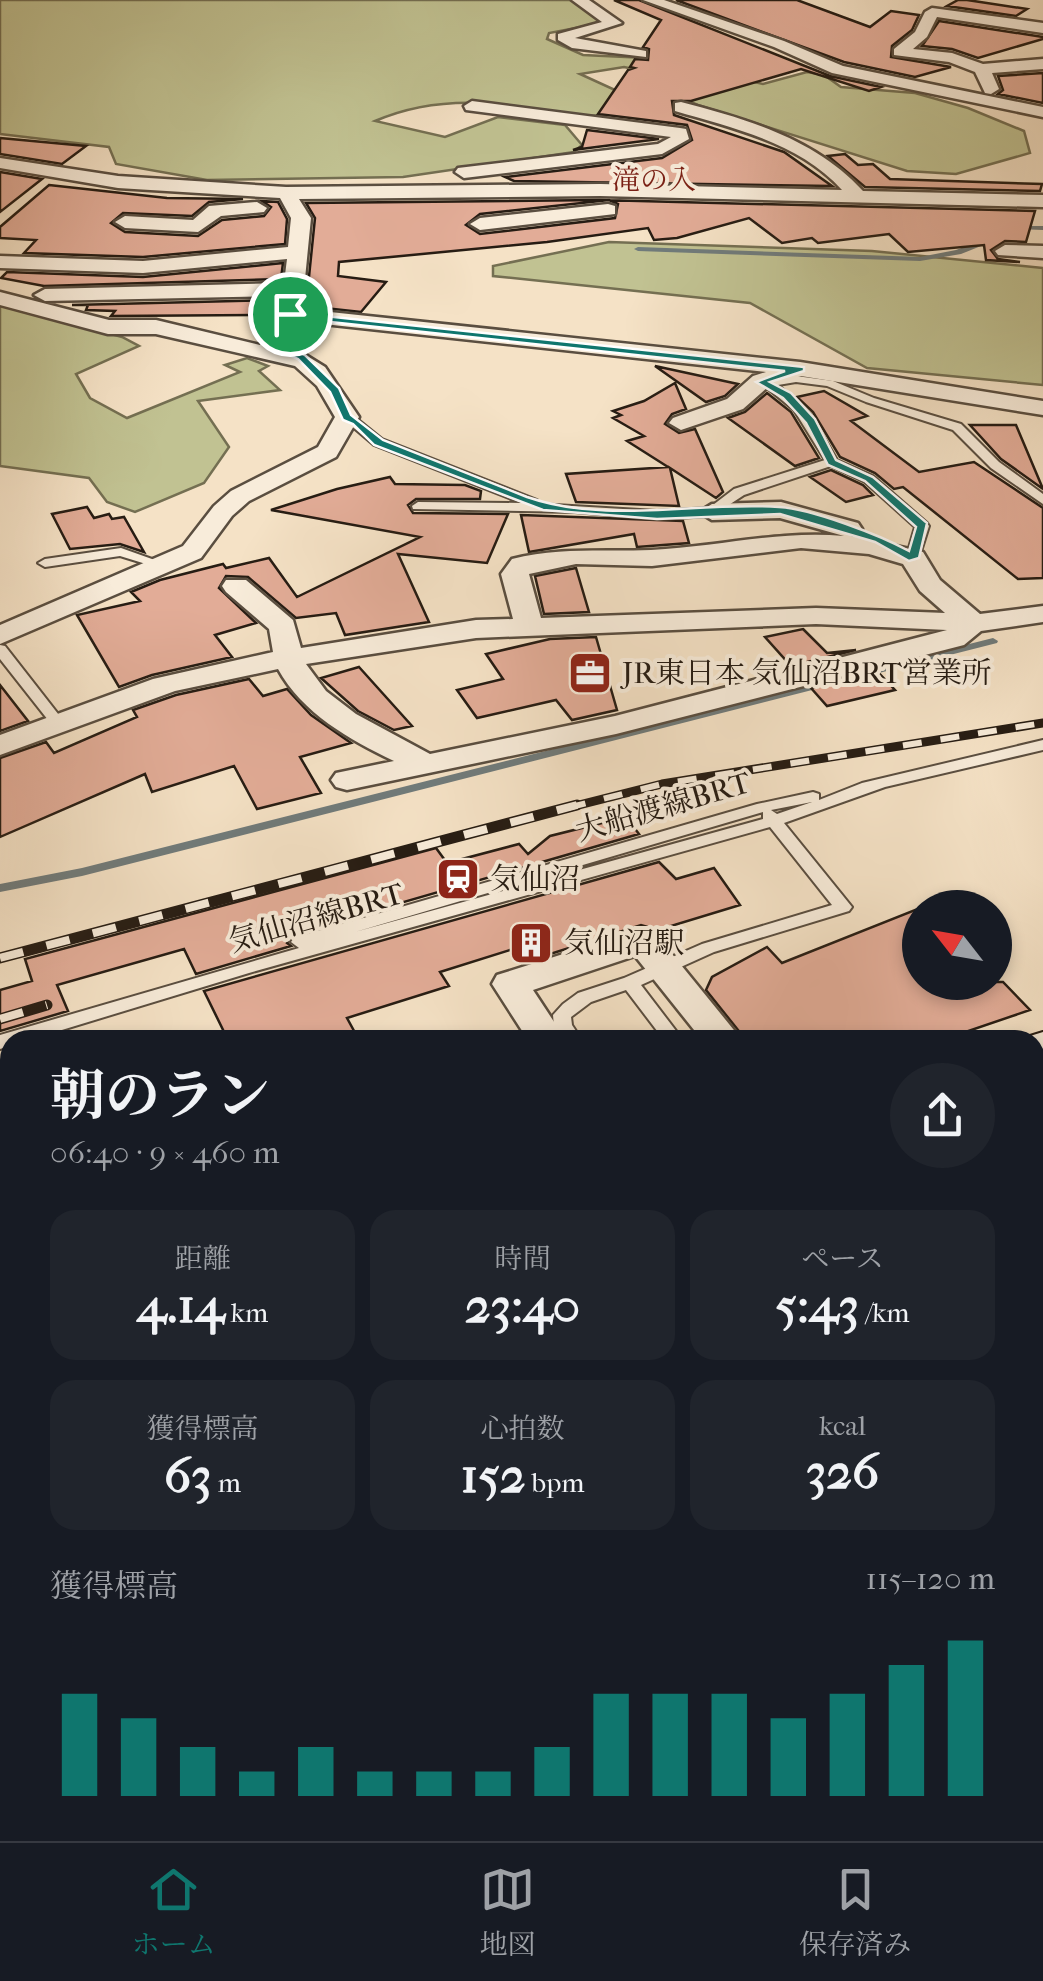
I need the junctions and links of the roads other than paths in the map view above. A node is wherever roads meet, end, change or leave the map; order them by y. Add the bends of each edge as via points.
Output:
1 (578, 0) edge
2 (650, 0) edge
3 (1043, 28) edge
4 (640, 54) dead end
5 (1043, 64) edge
6 (1006, 66) junction
7 (982, 69) junction
8 (1043, 74) edge
9 (992, 102) junction
10 (472, 106) dead end
11 (681, 107) dead end
12 (1043, 112) edge
13 (0, 164) edge
14 (59, 173) junction
15 (11, 185) dead end
16 (488, 190) junction
17 (412, 191) junction
18 (288, 197) junction
19 (858, 197) junction
20 (1043, 202) edge
21 (624, 208) dead end
22 (509, 221) junction
23 (124, 222) dead end
24 (480, 224) dead end
25 (1005, 251) dead end
26 (296, 252) junction
27 (1043, 252) edge
28 (0, 262) edge
29 (117, 267) junction
30 (0, 298) edge
31 (292, 302) junction
32 (309, 364) junction
33 (800, 369) junction
34 (765, 382) junction
35 (1043, 408) edge
36 (347, 417) junction
37 (680, 423) dead end
38 (832, 462) junction
39 (1043, 500) edge
40 (418, 506) dead end
41 (547, 508) junction
42 (712, 512) junction
43 (913, 558) junction
44 (45, 563) dead end
45 (159, 564) junction
46 (236, 586) dead end
47 (1043, 614) edge
48 (974, 623) junction
49 (529, 627) junction
50 (0, 635) edge
51 (0, 650) edge
52 (288, 658) junction
53 (57, 722) junction
54 (1043, 745) edge
55 (0, 746) edge
56 (428, 764) junction
57 (347, 780) dead end
58 (768, 814) junction
59 (647, 976) junction
60 (40, 1030) edge
61 (541, 1030) edge
62 (566, 1030) edge
63 (670, 1030) edge
64 (711, 1030) edge

1 - 4 street via 614,23 562,38
2 - 9 street via 838,70
3 - 7 street via 932,12 922,34 900,52
5 - 6 street
6 - 7 street
6 - 8 street
7 - 9 street
9 - 12 street
10 - 17 street via 646,127 680,133 680,139 662,149 466,172
11 - 19 street via 808,154
13 - 14 street
14 - 15 street
14 - 18 street
16 - 17 street
16 - 19 street
16 - 22 street
17 - 18 street
18 - 23 street via 244,212 216,210 198,226
18 - 26 street via 301,218
19 - 20 street
21 - 22 street
22 - 24 street
25 - 27 street
26 - 29 street
26 - 31 street
28 - 29 street
29 - 31 street via 52,295
30 - 32 street via 108,327 156,328
31 - 32 street via 270,344
31 - 33 street
32 - 36 street via 335,391
33 - 34 street
33 - 35 street
34 - 37 street via 735,404
34 - 38 lane via 811,422
34 - 39 lane via 829,383 957,426 983,456
36 - 41 lane via 378,442
36 - 45 street via 327,452 240,496 192,552
38 - 42 lane via 738,492
38 - 43 lane via 869,479 922,526
40 - 41 lane
41 - 42 lane
42 - 43 street via 781,510 880,540
43 - 48 street via 930,585
43 - 49 street via 871,546 801,540 652,558 612,554 536,561 515,574
44 - 45 lane via 121,552
45 - 50 street
46 - 52 street via 283,626
47 - 48 street
48 - 49 street via 816,616
48 - 56 street via 954,639
49 - 52 street
51 - 53 lane
52 - 53 street via 232,666
52 - 56 street via 302,684 345,718
53 - 55 street
54 - 58 lane, 気仙沼線BRT
56 - 57 street
58 - 59 lane via 843,907 708,948
58 - 60 lane, 気仙沼線BRT
59 - 61 street via 642,942 510,984
59 - 62 lane via 569,1007 562,1016
59 - 63 lane
59 - 64 street

